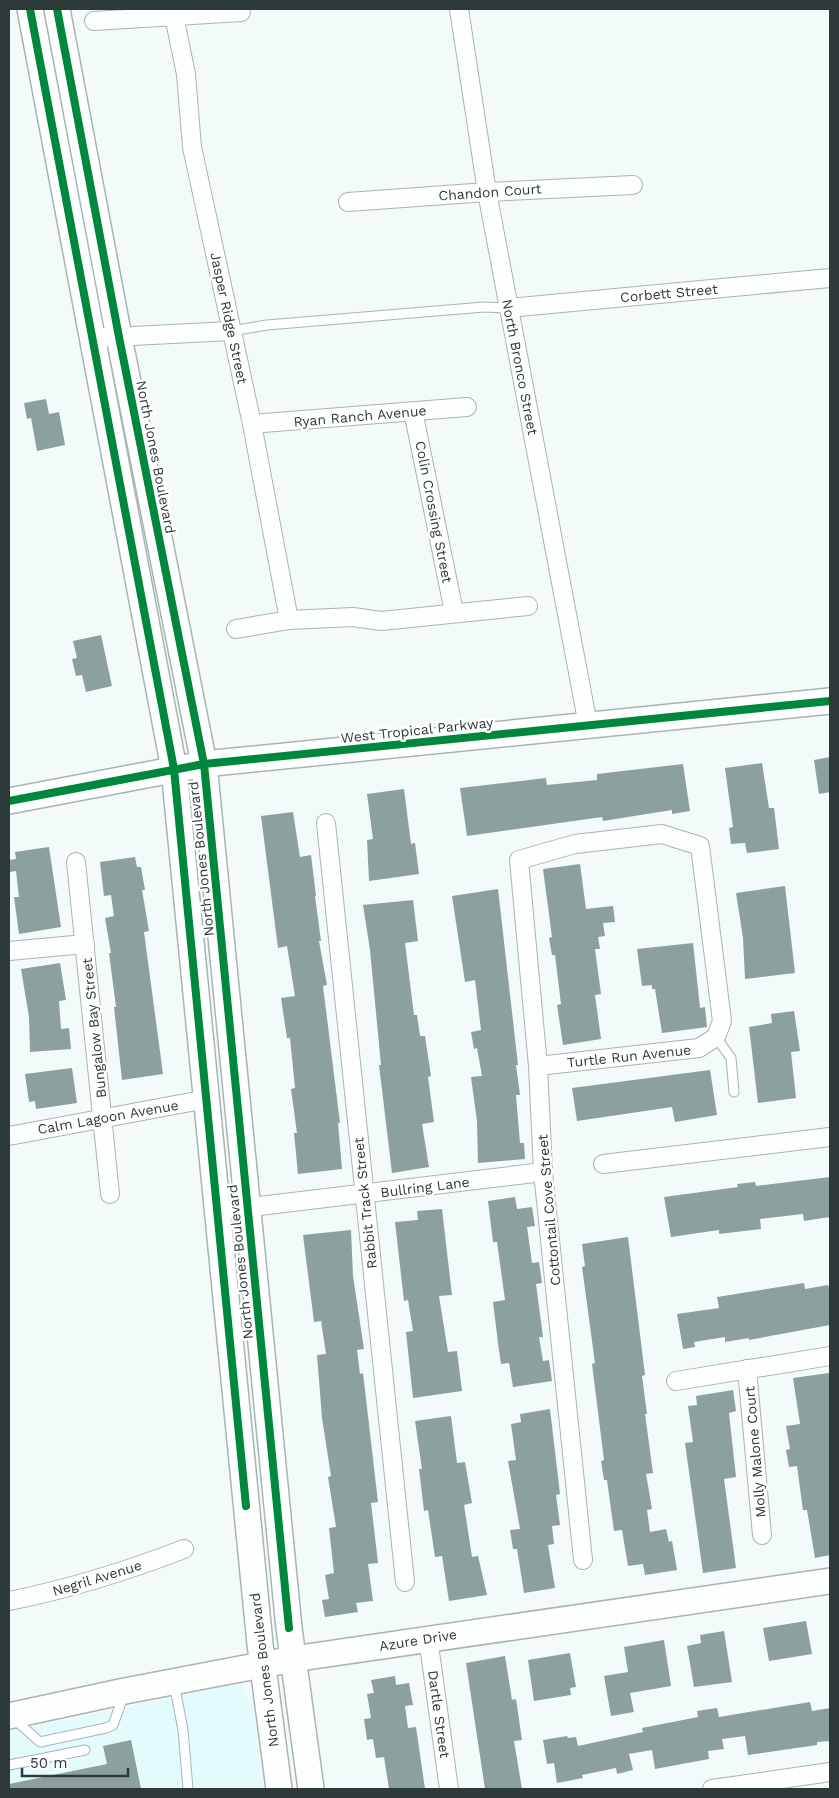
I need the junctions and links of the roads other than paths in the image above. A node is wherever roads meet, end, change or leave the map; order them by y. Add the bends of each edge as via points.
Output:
1 (30, 9) edge
2 (57, 9) edge
3 (459, 9) edge
4 (241, 12) dead end
5 (174, 16) junction
6 (94, 21) dead end
7 (633, 185) dead end
8 (487, 192) junction
9 (348, 202) dead end
10 (830, 278) edge
11 (508, 308) junction
12 (231, 331) junction
13 (119, 337) junction
14 (93, 338) junction
15 (467, 407) dead end
16 (413, 411) junction
17 (252, 424) junction
18 (528, 606) dead end
19 (454, 612) junction
20 (289, 620) junction
21 (236, 630) dead end
22 (830, 701) edge
23 (588, 725) junction
24 (204, 764) junction
25 (174, 769) junction
26 (9, 801) edge
27 (326, 823) dead end
28 (76, 862) dead end
29 (85, 944) junction
30 (9, 951) edge
31 (716, 1037) junction
32 (538, 1066) junction
33 (734, 1092) dead end
34 (207, 1099) junction
35 (104, 1118) junction
36 (9, 1136) edge
37 (830, 1137) edge
38 (603, 1164) dead end
39 (544, 1172) junction
40 (110, 1194) dead end
41 (364, 1194) junction
42 (247, 1208) junction
43 (217, 1211) junction
44 (830, 1356) edge
45 (747, 1370) junction
46 (676, 1381) dead end
47 (762, 1535) dead end
48 (184, 1549) dead end
49 (583, 1560) dead end
50 (830, 1581) edge
51 (405, 1582) dead end
52 (9, 1601) edge
53 (289, 1628) junction
54 (428, 1638) junction
55 (356, 1650) junction
56 (293, 1660) junction
57 (262, 1665) junction
58 (201, 1677) junction
59 (173, 1682) junction
60 (268, 1704) junction
61 (9, 1716) edge
62 (85, 1750) dead end
63 (9, 1765) edge
64 (830, 1772) edge
65 (188, 1789) edge
66 (279, 1789) edge
67 (311, 1789) edge
68 (450, 1789) edge
69 (712, 1789) edge

1 - 14 main road, North Jones Boulevard
2 - 13 main road, North Jones Boulevard
3 - 8 street, North Bronco Street
4 - 5 street
5 - 6 street
5 - 12 street, Jasper Ridge Street via 186,74 192,147
7 - 8 street, Chandon Court
8 - 9 street, Chandon Court
8 - 11 street, North Bronco Street
10 - 11 street, Corbett Street
11 - 12 lane via 484,307 275,324
11 - 23 street, North Bronco Street
12 - 13 street
12 - 17 street, Jasper Ridge Street
13 - 14 street
13 - 24 main road, North Jones Boulevard
14 - 25 main road, North Jones Boulevard
15 - 16 street, Ryan Ranch Avenue
16 - 17 street, Ryan Ranch Avenue
16 - 19 street, Colin Crossing Street
17 - 20 street, Jasper Ridge Street
18 - 19 street
19 - 20 street via 381,621 353,617
20 - 21 street
22 - 23 main road, West Tropical Parkway
23 - 24 main road, West Tropical Parkway
24 - 25 main road, West Tropical Parkway
24 - 42 main road, North Jones Boulevard
25 - 26 main road, West Tropical Parkway
25 - 34 main road, North Jones Boulevard
27 - 41 street, Rabbit Track Street
28 - 29 street, Bungalow Bay Street
29 - 30 street
29 - 35 street, Bungalow Bay Street
31 - 32 street, Turtle Run Avenue via 700,1048
31 - 32 street, Cottontail Cove Street via 722,1021 700,846 662,834 575,844 519,860
31 - 33 lane via 731,1058
32 - 39 street, Cottontail Cove Street
34 - 35 street, Calm Lagoon Avenue
34 - 43 main road, North Jones Boulevard
35 - 36 street, Calm Lagoon Avenue
35 - 40 street, Bungalow Bay Street
37 - 38 street
39 - 41 street, Bullring Lane
39 - 49 street, Cottontail Cove Street
41 - 42 street, Bullring Lane
41 - 51 street, Rabbit Track Street
42 - 43 street, Bullring Lane
42 - 53 main road, North Jones Boulevard
43 - 57 main road, North Jones Boulevard
44 - 45 street
45 - 46 street
45 - 47 street, Molly Malone Court
48 - 52 street, Negril Avenue via 46,1594
50 - 54 main road, Azure Drive
53 - 55 main road via 312,1642
53 - 56 main road, North Jones Boulevard
54 - 55 main road, Azure Drive
54 - 68 street, Dartle Street
55 - 56 main road, Azure Drive
56 - 57 main road, Azure Drive
56 - 67 main road, North Jones Boulevard
57 - 58 main road, Azure Drive
57 - 60 main road, North Jones Boulevard
58 - 59 main road, Azure Drive
58 - 60 main road via 246,1680
59 - 61 main road, Azure Drive
59 - 65 lane via 183,1730
60 - 66 main road, North Jones Boulevard
62 - 63 lane
64 - 69 street

